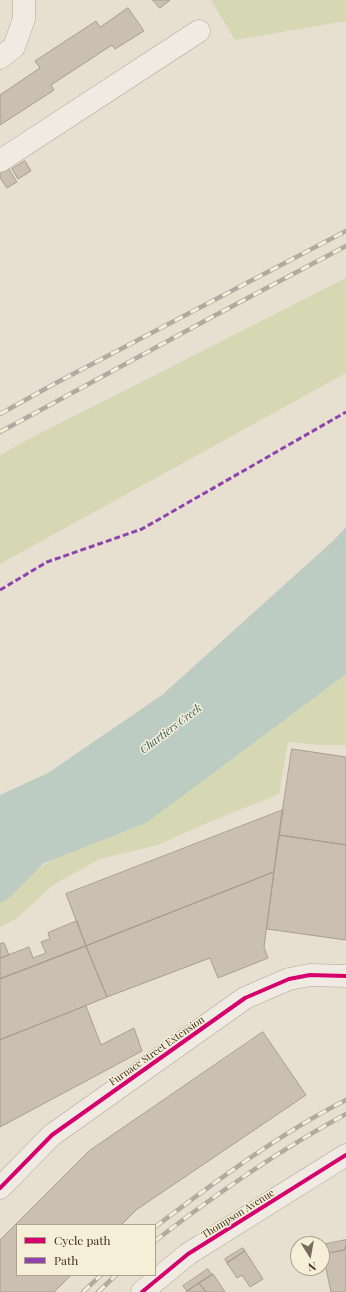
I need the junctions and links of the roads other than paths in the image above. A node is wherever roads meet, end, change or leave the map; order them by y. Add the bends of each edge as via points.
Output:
1 (24, 0) edge
2 (199, 31) dead end
3 (0, 58) edge
4 (0, 161) edge
5 (346, 976) edge
6 (346, 1155) edge
7 (1, 1185) edge
8 (142, 1292) edge

1 - 3 street via 24,19 14,47
2 - 4 street
5 - 7 street, Furnace Street Extension via 310,975 289,979 245,998 52,1135
6 - 8 street, Thompson Avenue via 188,1254

